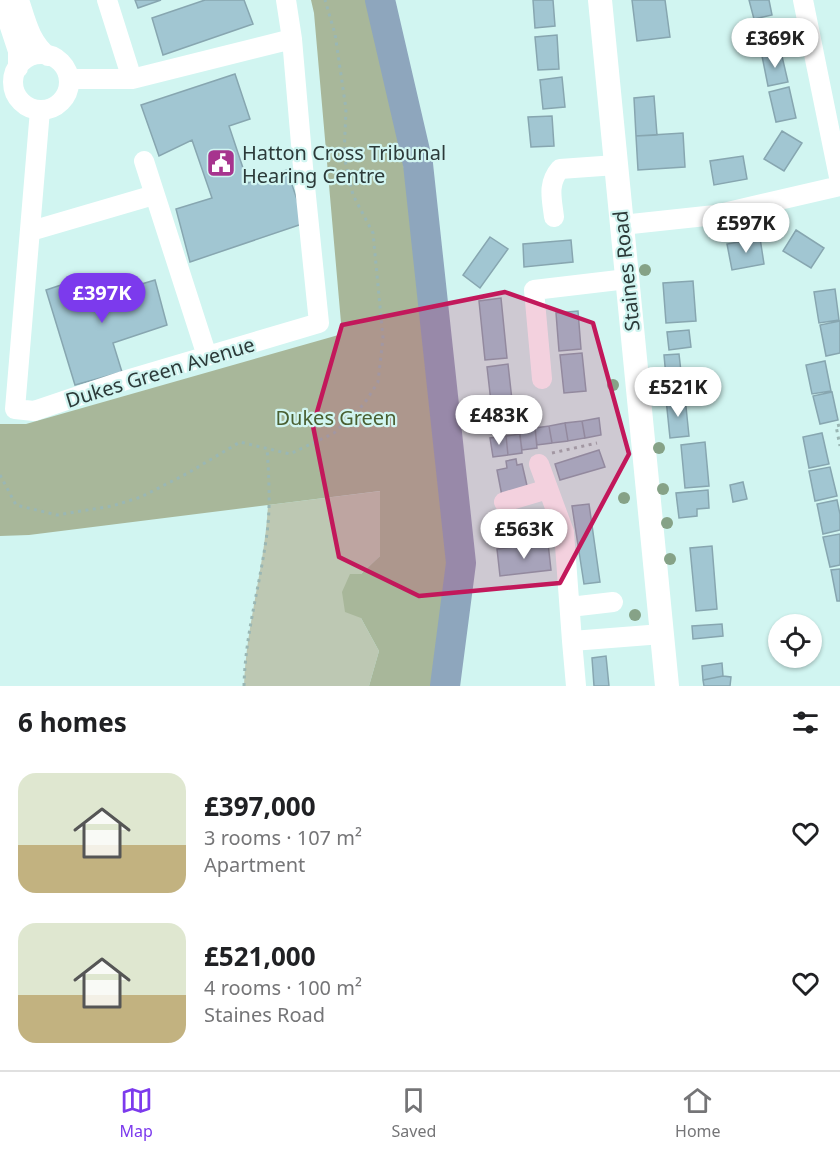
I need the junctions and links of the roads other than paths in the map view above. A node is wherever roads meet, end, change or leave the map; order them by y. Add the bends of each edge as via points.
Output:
1 (1, 0) edge
2 (19, 0) edge
3 (107, 0) edge
4 (286, 0) edge
5 (600, 0) edge
6 (803, 0) edge
7 (292, 39) junction
8 (48, 56) junction
9 (11, 79) edge
10 (69, 79) junction
11 (132, 79) junction
12 (40, 110) junction
13 (144, 161) dead end
14 (616, 165) junction
15 (840, 184) edge
16 (154, 195) junction
17 (554, 217) dead end
18 (622, 225) junction
19 (31, 231) junction
20 (627, 279) junction
21 (207, 356) junction
22 (542, 379) dead end
23 (8, 409) edge
24 (544, 459) road end
25 (548, 489) junction
26 (504, 502) dead end
27 (564, 532) junction
28 (500, 538) dead end
29 (613, 602) dead end
30 (570, 607) junction
31 (662, 634) junction
32 (572, 641) junction
33 (576, 686) edge
34 (667, 686) edge

1 - 9 street via 18,51
2 - 8 street via 33,40
3 - 11 street
4 - 7 street, Dukes Green Avenue
5 - 14 main road, Staines Road
6 - 15 street
7 - 11 street
7 - 21 street, Dukes Green Avenue via 319,322
8 - 9 street via 27,59
8 - 10 street via 62,64
9 - 12 street via 25,105
10 - 11 street
10 - 12 street via 65,98 50,109
12 - 19 street, Dukes Green Avenue
13 - 16 street
14 - 17 street via 560,169 551,188
14 - 18 main road, Staines Road
15 - 18 street via 716,215
16 - 19 street
16 - 21 street
18 - 20 main road, Staines Road
19 - 23 street, Dukes Green Avenue
20 - 22 street via 534,290
20 - 31 main road, Staines Road
21 - 23 street, Dukes Green Avenue via 34,411
24 - 25 street
25 - 26 street
25 - 27 street
27 - 28 street
27 - 30 street
29 - 30 street
30 - 32 street
31 - 32 street
31 - 34 main road, Staines Road
32 - 33 street

